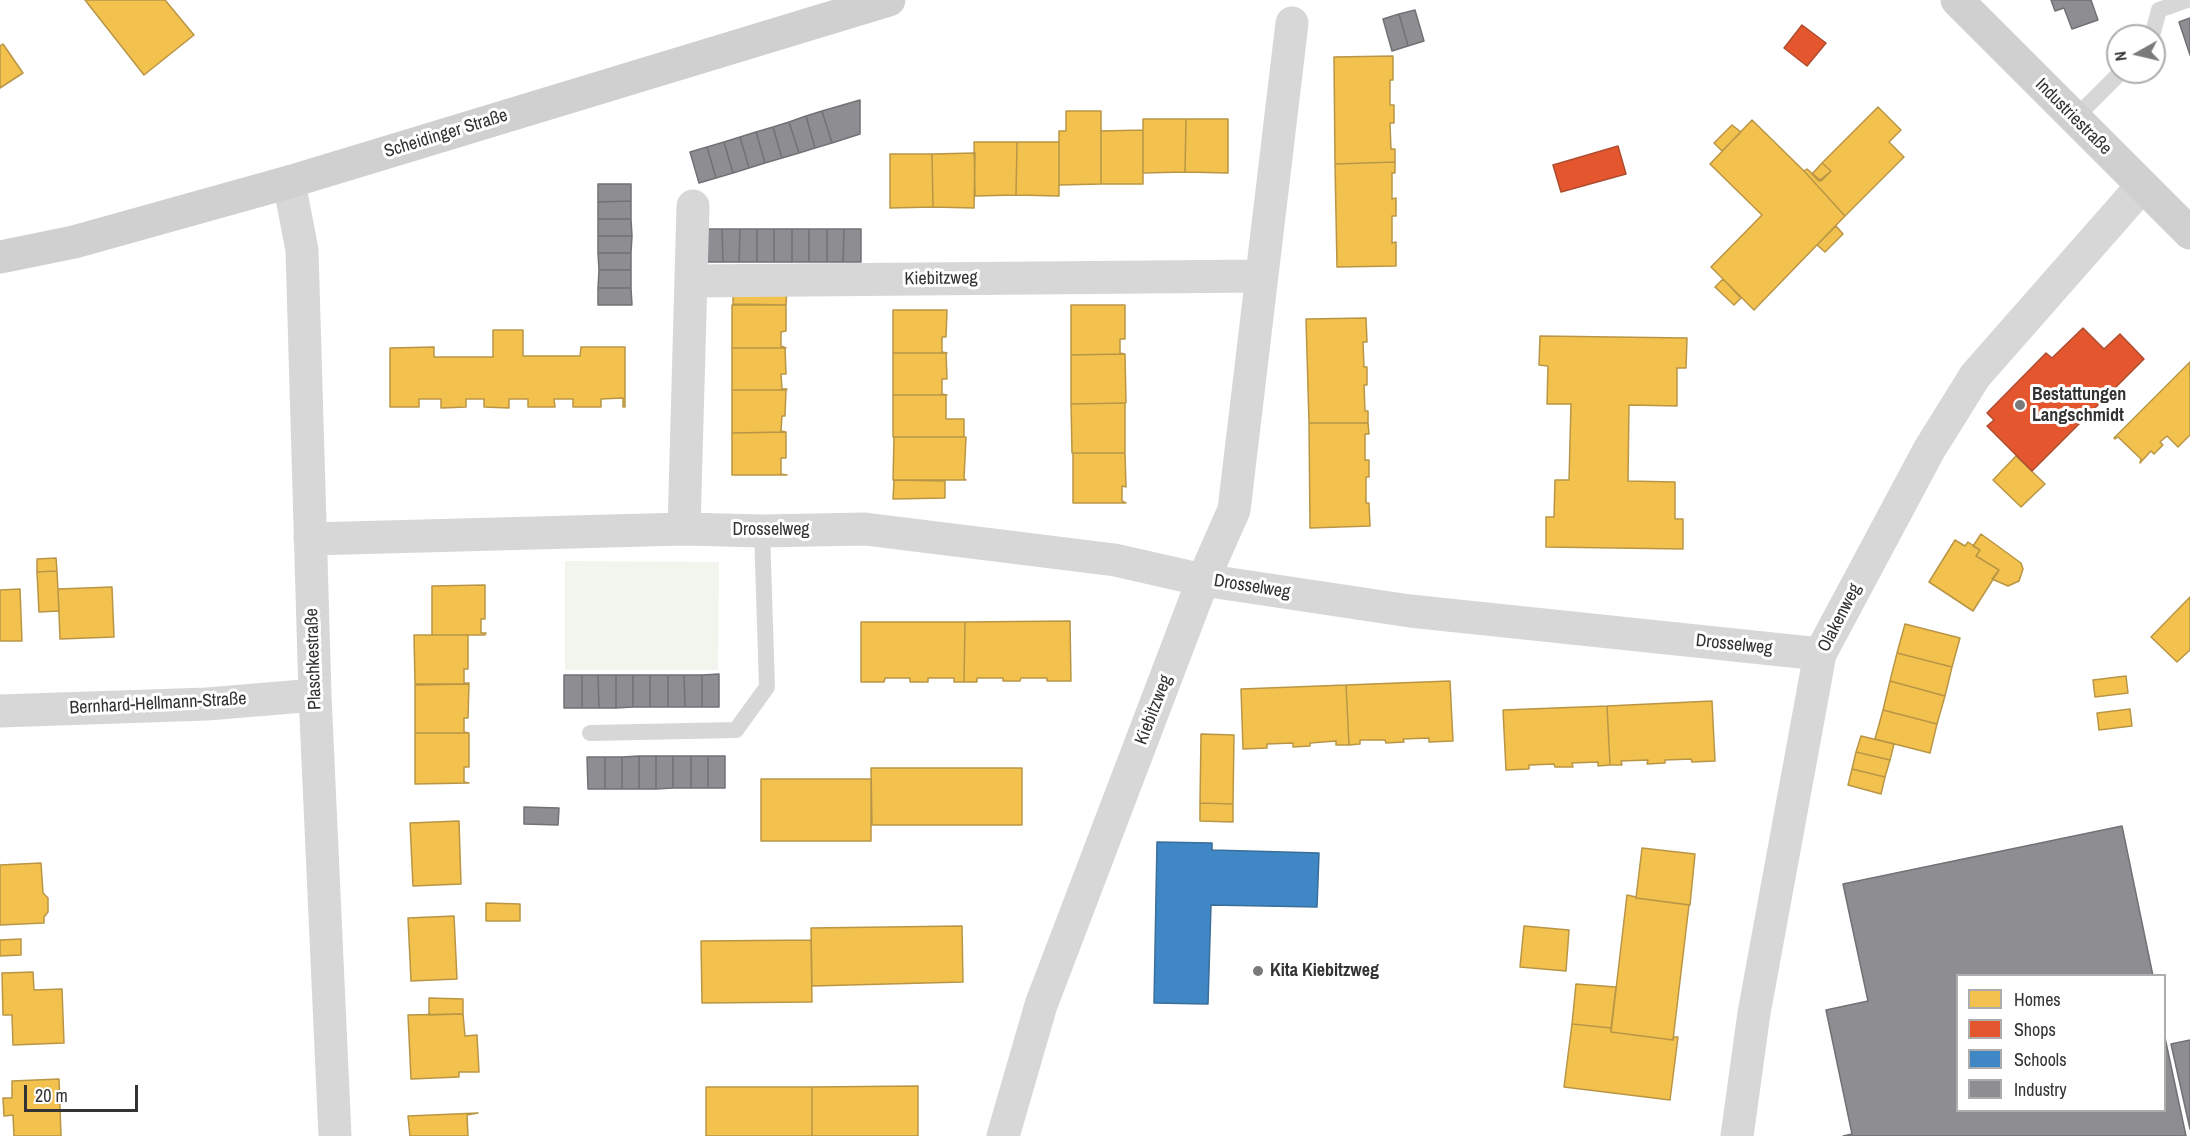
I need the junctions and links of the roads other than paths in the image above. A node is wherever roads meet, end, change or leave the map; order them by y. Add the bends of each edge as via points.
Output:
1 (890, 0) edge
2 (1957, 0) edge
3 (2187, 0) edge
4 (1292, 23) dead end
5 (2155, 24) edge
6 (2109, 84) edge
7 (2075, 118) junction
8 (289, 182) junction
9 (2142, 186) junction
10 (693, 206) dead end
11 (2190, 233) edge
12 (0, 257) edge
13 (1262, 276) junction
14 (692, 281) junction
15 (684, 529) junction
16 (762, 531) junction
17 (310, 539) junction
18 (1203, 580) junction
19 (1820, 654) junction
20 (315, 695) junction
21 (0, 711) edge
22 (590, 733) dead end
23 (335, 1136) edge
24 (1003, 1136) edge
25 (1737, 1136) edge

1 - 8 main road, Scheidinger Straße
2 - 7 main road, Industriestraße
3 - 5 lane via 2159,10
4 - 13 street, Kiebitzweg
6 - 7 lane
7 - 9 main road, Industriestraße
8 - 12 main road, Scheidinger Straße via 74,242
8 - 17 street, Plaschkestraße via 302,250
9 - 11 main road, Industriestraße
9 - 19 street, Olakenweg via 1975,376 1929,450
10 - 14 street
13 - 14 street, Kiebitzweg
13 - 18 street, Kiebitzweg via 1234,510
14 - 15 street
15 - 16 street, Drosselweg
15 - 17 street, Drosselweg
16 - 18 street, Drosselweg via 865,529 1114,560
16 - 22 lane via 767,687 736,730
17 - 20 street, Plaschkestraße
18 - 19 street, Drosselweg via 1410,611
18 - 24 street, Kiebitzweg via 1041,1005
19 - 25 street, Olakenweg via 1754,1013
20 - 21 street, Bernhard-Hellmann-Straße via 207,704
20 - 23 street, Plaschkestraße

